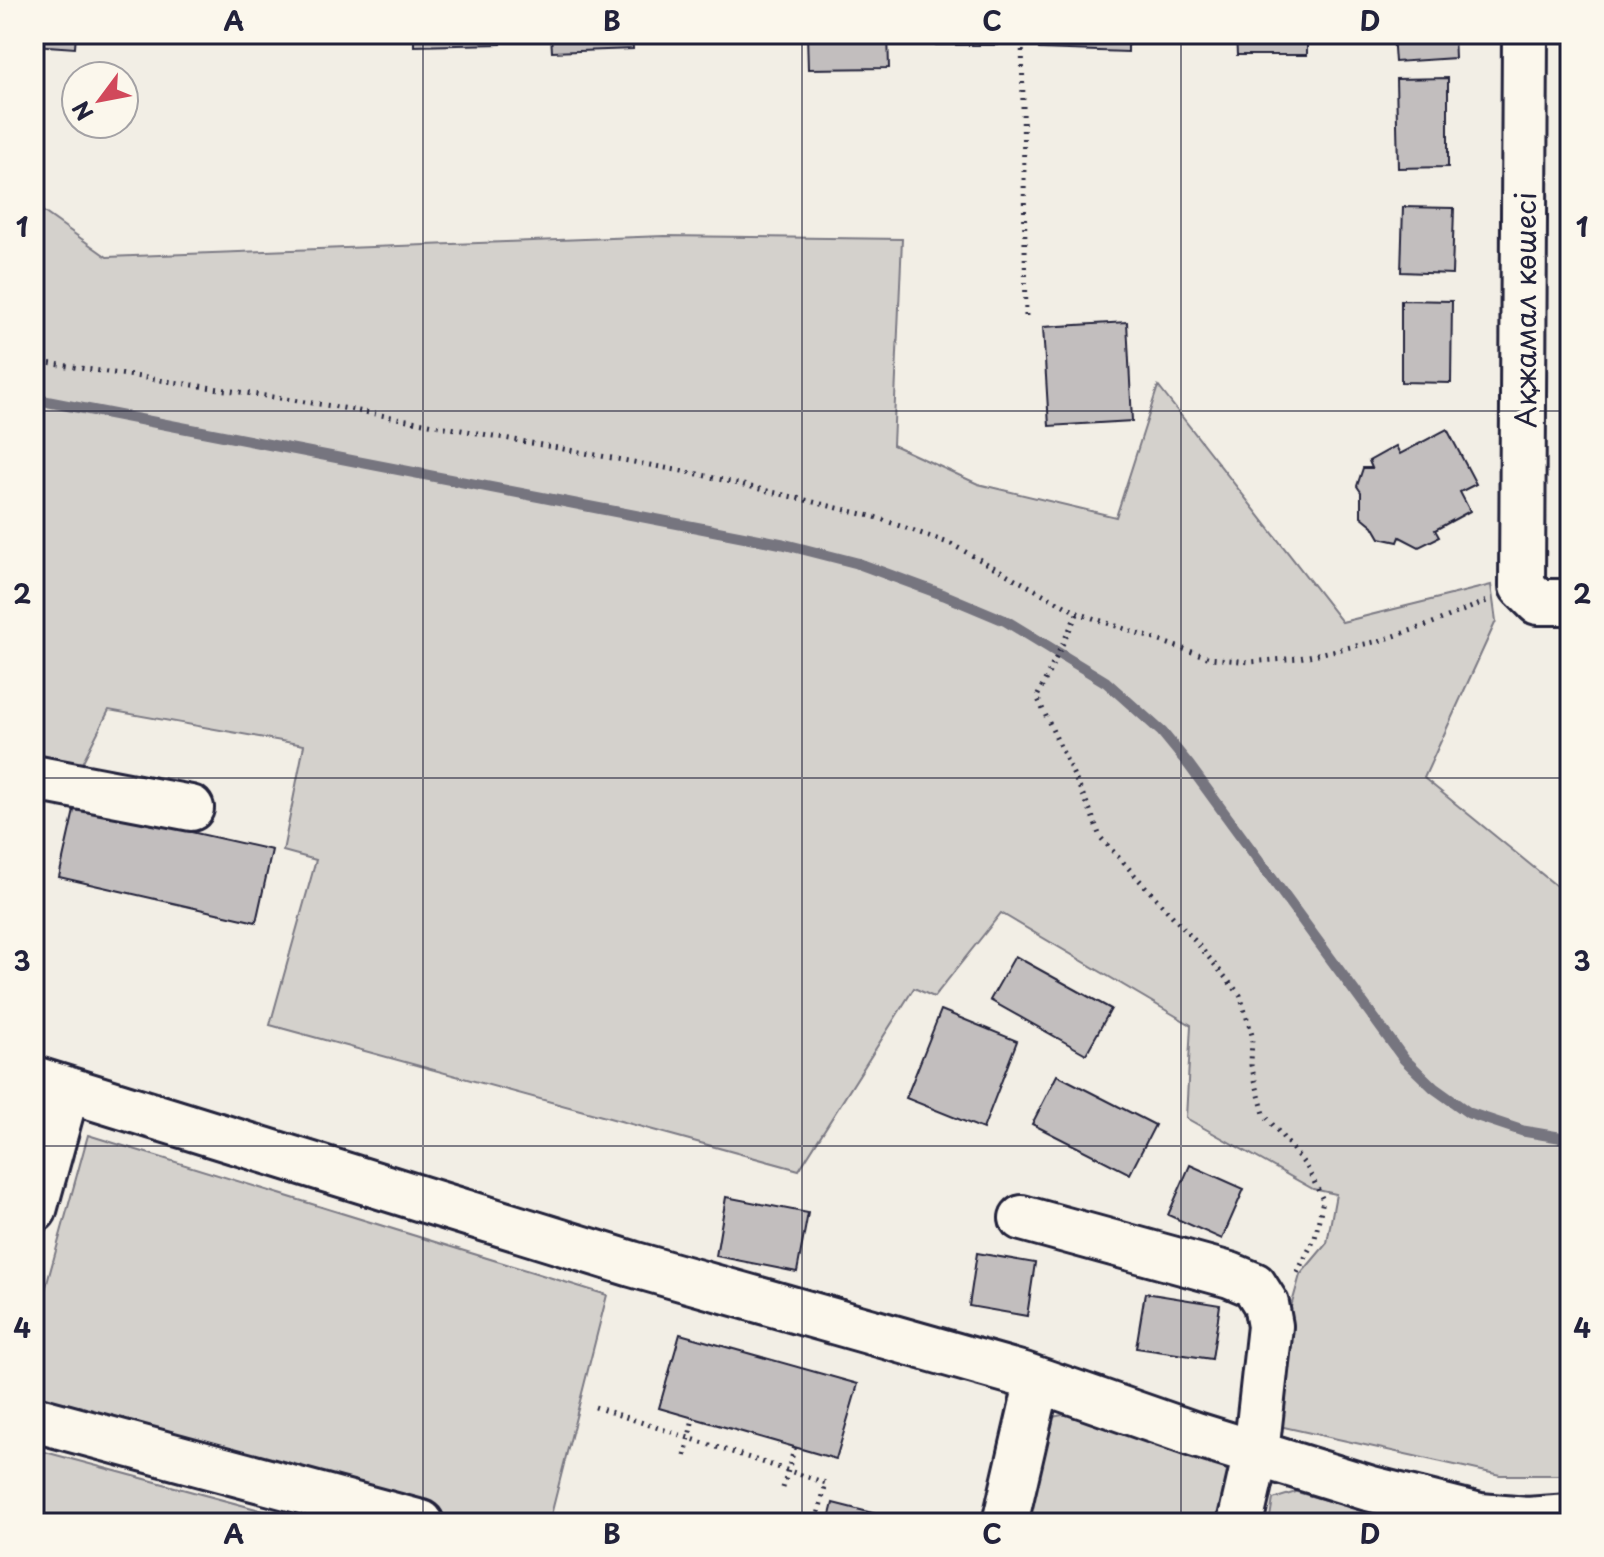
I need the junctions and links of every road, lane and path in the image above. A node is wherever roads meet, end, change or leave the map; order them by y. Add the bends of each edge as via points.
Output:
1 (1022, 34) edge
2 (1525, 34) edge
3 (1026, 318) dead end
4 (34, 361) edge
5 (1522, 586) junction
6 (1570, 602) edge
7 (1078, 613) junction
8 (34, 778) edge
9 (191, 808) dead end
10 (50, 1084) edge
11 (34, 1210) edge
12 (1022, 1218) dead end
13 (1270, 1326) junction
14 (1038, 1380) junction
15 (595, 1407) dead end
16 (693, 1418) dead end
17 (34, 1419) edge
18 (689, 1438) junction
19 (795, 1446) dead end
20 (1256, 1453) junction
21 (685, 1456) dead end
22 (788, 1470) junction
23 (783, 1488) dead end
24 (1570, 1517) edge
25 (421, 1523) edge
26 (816, 1523) edge
27 (1005, 1523) edge
28 (1240, 1523) edge

1 - 3 path
2 - 5 street, Ақжамал көшесі
4 - 7 path via 332,406 757,488 875,517 951,544
5 - 6 street via 1538,602
5 - 7 path via 1379,641 1299,658 1249,662 1210,658
7 - 13 path via 1037,697 1100,837 1240,995 1264,1114 1307,1167 1323,1200 1315,1238
8 - 9 street
10 - 11 street
10 - 14 street via 632,1264
12 - 13 street via 1254,1285 1266,1304
13 - 20 street
14 - 20 street
14 - 27 street
15 - 18 path
16 - 18 path
17 - 25 street
18 - 21 path
18 - 22 path
19 - 22 path
20 - 24 street via 1480,1516
20 - 28 street
22 - 23 path
22 - 26 path via 826,1483

